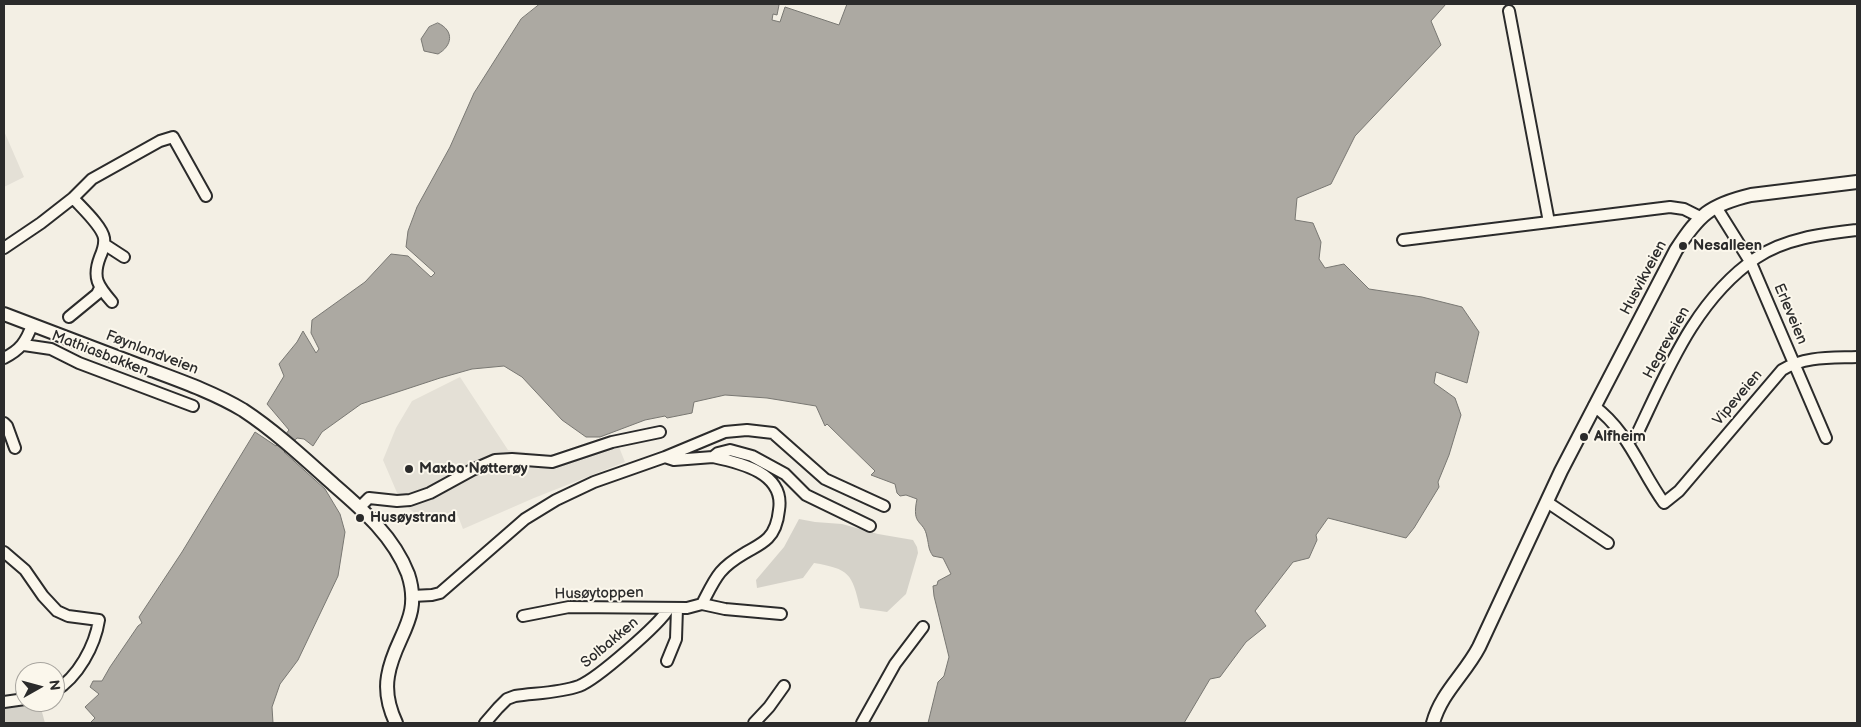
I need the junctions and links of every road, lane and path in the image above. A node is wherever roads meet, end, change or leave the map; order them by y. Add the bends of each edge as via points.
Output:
1 (1509, 11) dead end
2 (1857, 182) edge
3 (206, 196) dead end
4 (73, 198) junction
5 (1716, 206) junction
6 (1700, 216) junction
7 (1549, 222) junction
8 (1857, 230) edge
9 (1403, 240) dead end
10 (104, 244) junction
11 (4, 248) edge
12 (124, 258) dead end
13 (1751, 262) junction
14 (100, 288) junction
15 (112, 302) dead end
16 (4, 314) edge
17 (69, 317) dead end
18 (32, 324) junction
19 (24, 345) junction
20 (1857, 357) edge
21 (4, 358) edge
22 (1794, 363) junction
23 (192, 406) dead end
24 (1594, 406) junction
25 (4, 423) edge
26 (660, 432) dead end
27 (1826, 438) dead end
28 (1628, 442) junction
29 (15, 448) dead end
30 (665, 457) junction
31 (712, 457) junction
32 (1547, 502) junction
33 (884, 506) dead end
34 (360, 507) junction
35 (870, 526) dead end
36 (1608, 543) dead end
37 (4, 552) edge
38 (412, 596) junction
39 (702, 604) junction
40 (673, 608) junction
41 (781, 614) dead end
42 (523, 616) dead end
43 (923, 627) dead end
44 (667, 662) dead end
45 (65, 682) edge
46 (784, 686) dead end
47 (865, 722) edge
48 (396, 723) edge
49 (485, 723) edge
50 (754, 723) edge
51 (1433, 723) edge

1 - 7 street
2 - 5 main road, Husvikveien via 1751,195
3 - 4 street via 173,137 92,179
4 - 10 street via 99,228
4 - 11 street
5 - 6 main road, Husvikveien
5 - 13 street, Erleveien
6 - 7 street via 1670,207
6 - 24 main road, Husvikveien via 1676,250
7 - 9 street
8 - 13 street, Hegreveien via 1796,241
10 - 12 street
10 - 14 street via 96,268
13 - 22 street, Erleveien
13 - 28 street, Hegreveien via 1719,291 1695,320 1638,432
14 - 15 street
14 - 17 street
16 - 18 main road, Føynlandveien
18 - 19 street
18 - 34 main road, Føynlandveien via 225,401 257,420
19 - 21 street
19 - 23 street, Mathiasbakken via 50,349
20 - 22 street, Vipeveien
22 - 27 street, Erleveien
22 - 28 street, Vipeveien via 1782,370 1679,492 1664,503
24 - 28 street
24 - 32 main road, Husvikveien
25 - 29 street
26 - 34 street via 612,442 552,462 495,460 430,493 404,500 369,498
30 - 31 street via 674,460
30 - 33 street via 724,432 766,431 776,434 825,479
30 - 38 street via 594,482 556,500 525,519 440,593
31 - 35 street via 730,450 752,456 786,474 806,495
31 - 39 street via 747,466 768,478 775,486 780,503 775,528 768,538 727,564 715,577
32 - 36 street
32 - 51 main road, Husvikveien via 1479,647 1441,701
34 - 38 main road, Føynlandveien via 398,553 408,575
37 - 45 street via 25,570 42,596 57,611 68,616 99,620 84,659
38 - 48 main road via 407,627 388,676 388,704
39 - 40 street, Husøytoppen
39 - 41 street, Husøytoppen
40 - 42 street, Husøytoppen via 568,607
40 - 44 street via 676,639
40 - 49 street, Solbakken via 589,681 568,690 507,699
43 - 47 street via 894,664
46 - 50 street

